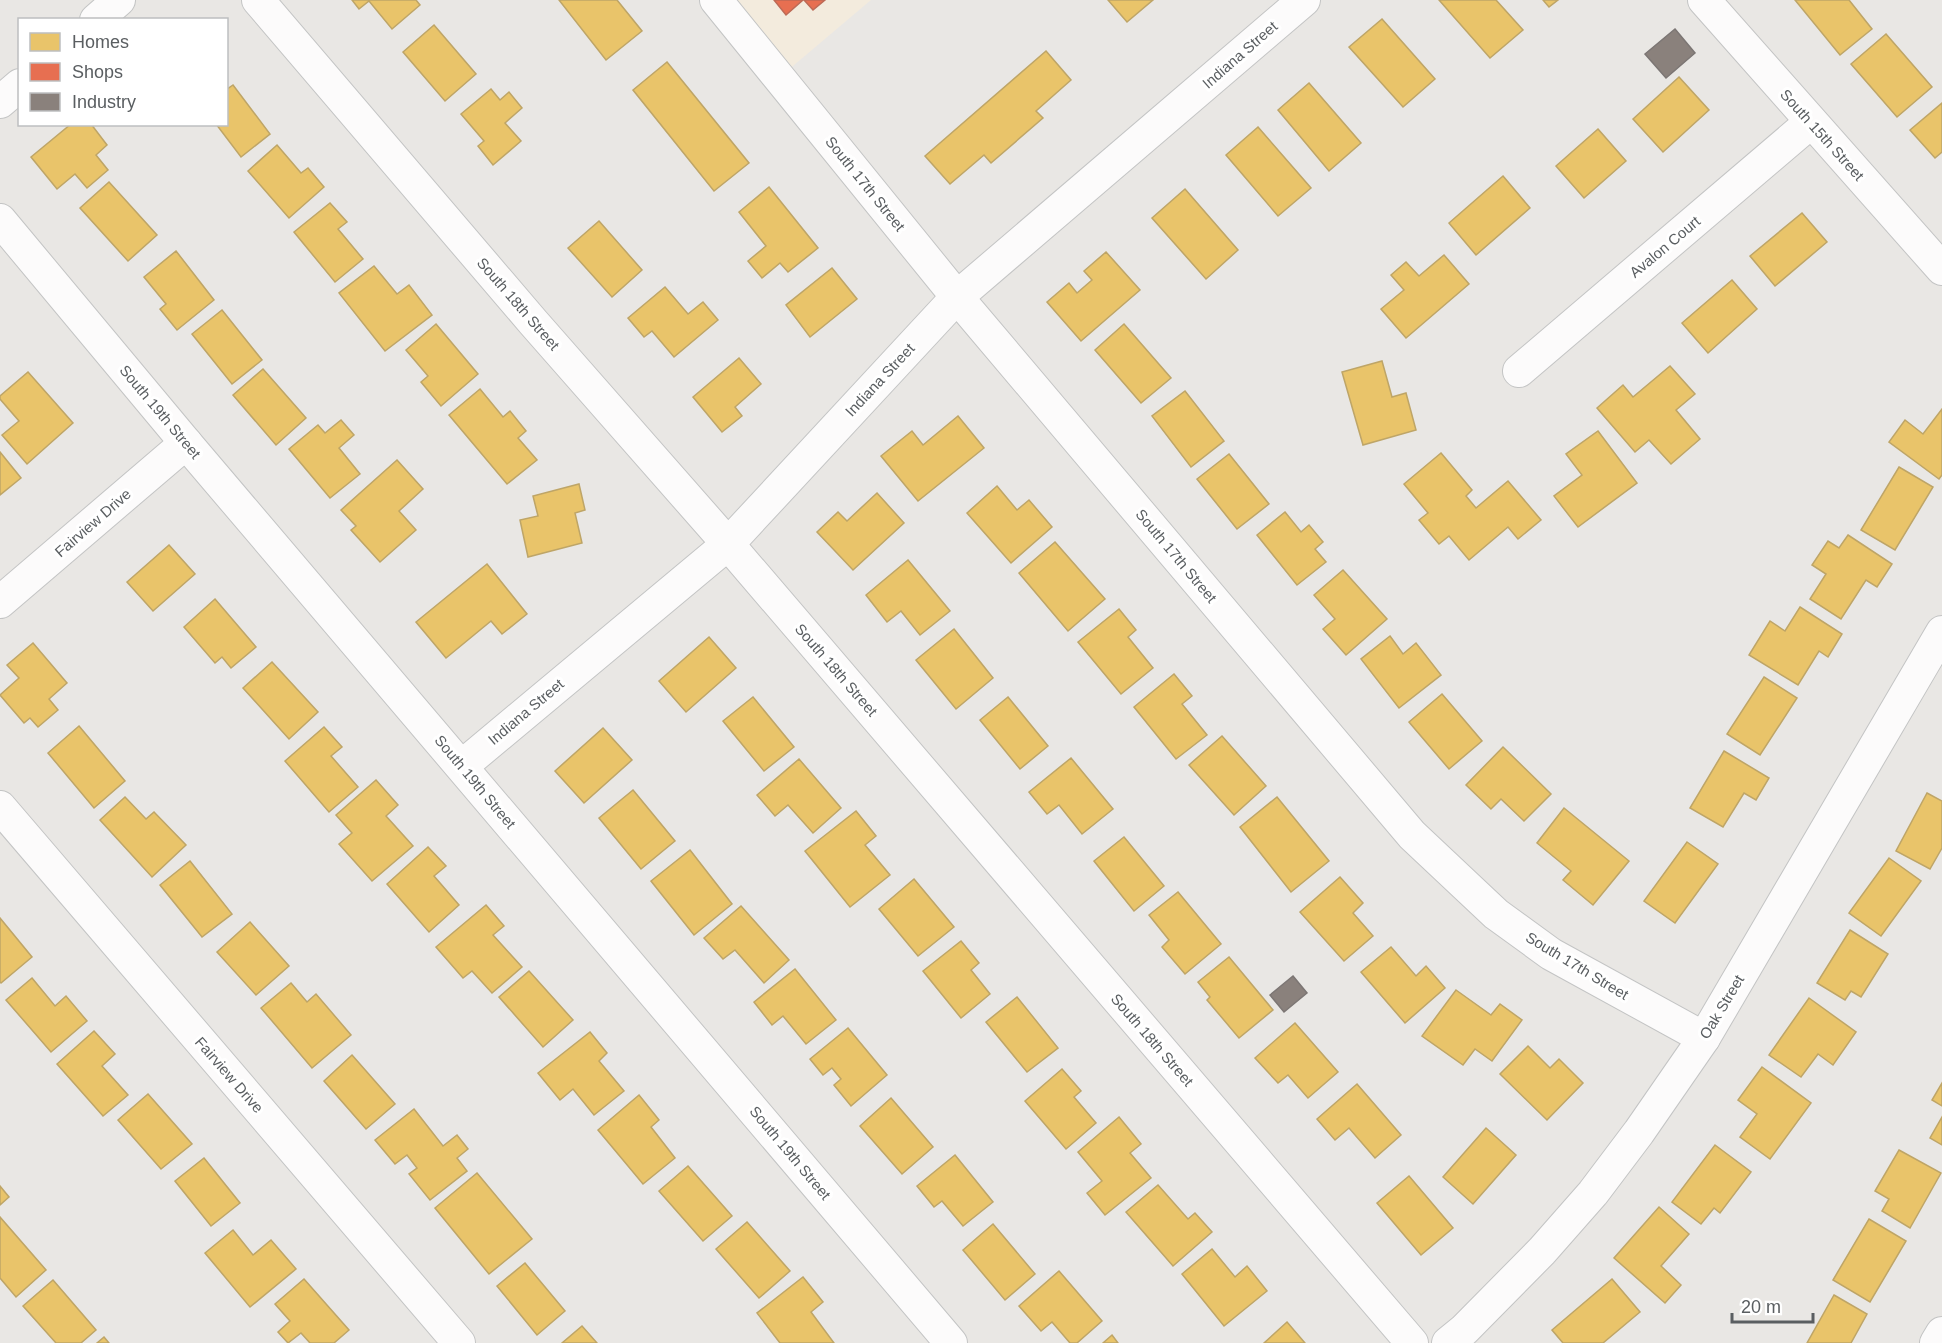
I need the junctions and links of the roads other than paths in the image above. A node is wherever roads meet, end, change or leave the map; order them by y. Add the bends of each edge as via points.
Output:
1 (119, 0) edge
2 (258, 0) edge
3 (716, 0) edge
4 (1304, 0) edge
5 (1704, 0) edge
6 (98, 18) edge
7 (18, 87) edge
8 (0, 102) edge
9 (1811, 122) junction
10 (0, 220) edge
11 (1942, 269) edge
12 (957, 297) junction
13 (1519, 371) dead end
14 (186, 443) junction
15 (728, 543) junction
16 (0, 602) edge
17 (1942, 632) edge
18 (462, 766) junction
19 (0, 807) edge
20 (1704, 1038) junction
21 (1942, 1333) edge
22 (459, 1343) edge
23 (951, 1343) edge
24 (1412, 1343) edge
25 (1448, 1343) edge
26 (1936, 1343) edge

1 - 6 street
2 - 15 street, South 18th Street
3 - 12 street, South 17th Street
4 - 12 street, Indiana Street
5 - 9 street, South 15th Street
7 - 8 street
9 - 11 street, South 15th Street
9 - 13 street, Avalon Court
10 - 14 street, South 19th Street
12 - 15 street, Indiana Street
12 - 20 street, South 17th Street via 1412,835 1496,914 1551,954
14 - 16 street, Fairview Drive
14 - 18 street, South 19th Street
15 - 18 street, Indiana Street
15 - 24 street, South 18th Street
17 - 20 street, Oak Street
18 - 23 street, South 19th Street
19 - 22 street, Fairview Drive
20 - 25 street, Oak Street via 1593,1193 1542,1251
21 - 26 street

